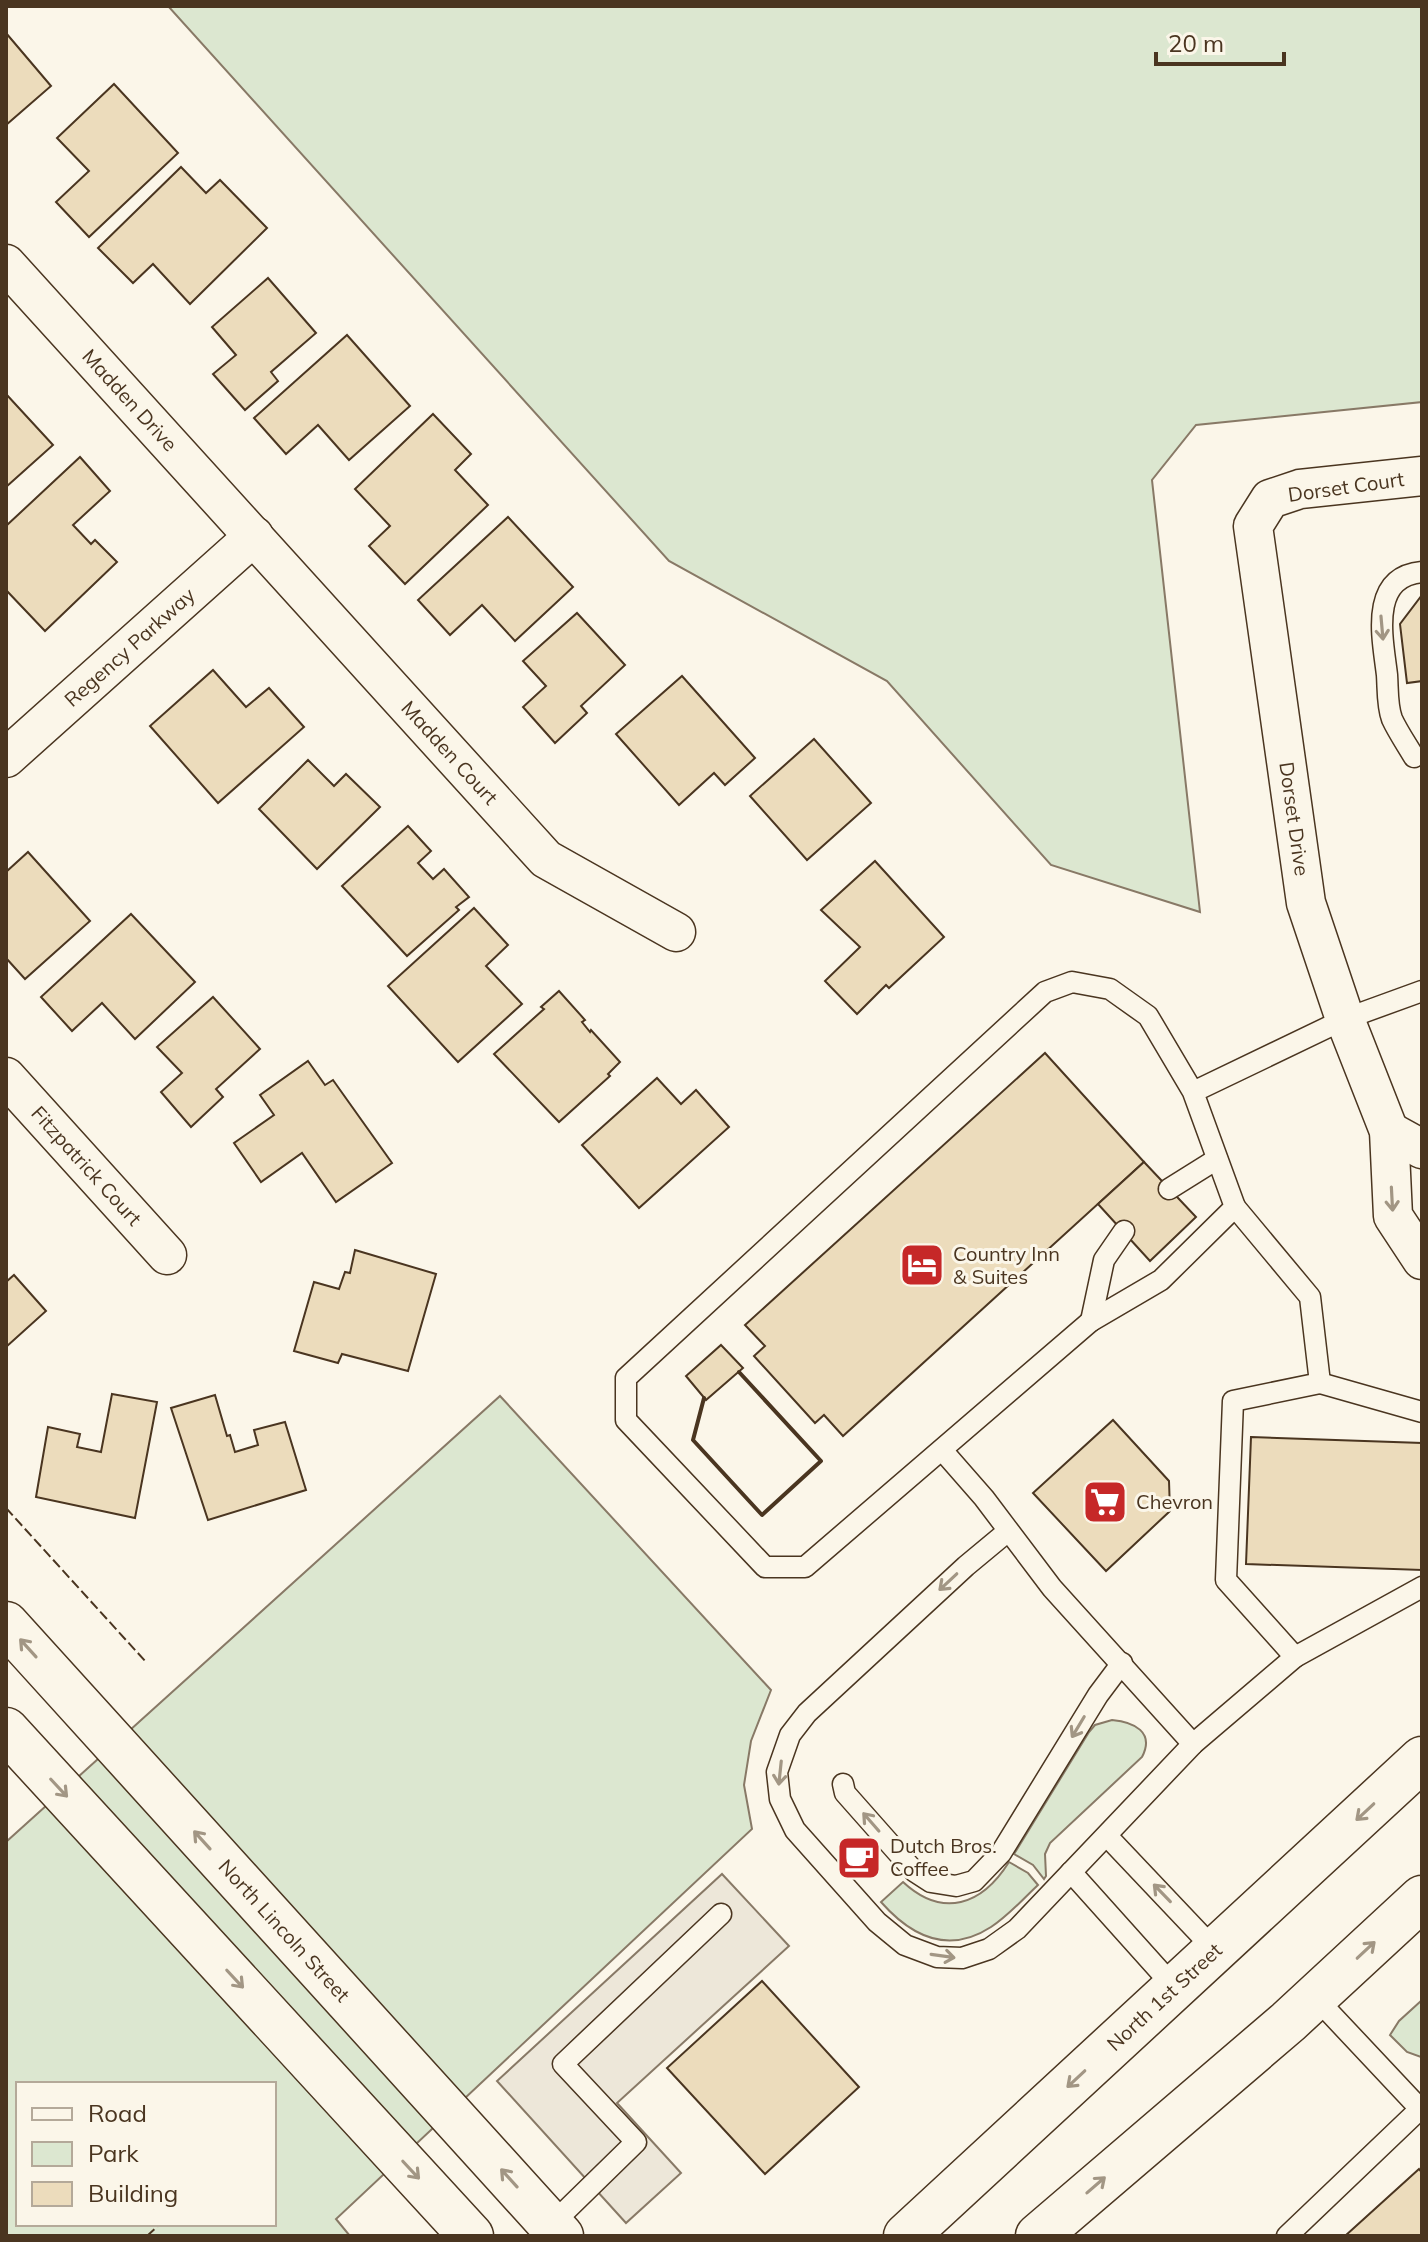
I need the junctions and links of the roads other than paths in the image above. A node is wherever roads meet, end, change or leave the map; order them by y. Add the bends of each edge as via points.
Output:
1 (6, 264) edge
2 (1422, 476) edge
3 (1270, 499) joint
4 (254, 536) junction
5 (1422, 572) edge
6 (1414, 757) dead end
7 (6, 758) edge
8 (676, 932) dead end
9 (1422, 991) edge
10 (1345, 1019) junction
11 (6, 1077) edge
12 (1193, 1092) junction
13 (1389, 1131) junction
14 (1422, 1149) edge
15 (1217, 1159) junction
16 (1169, 1189) dead end
17 (1235, 1207) junction
18 (1124, 1231) dead end
19 (167, 1255) dead end
20 (1422, 1260) edge
21 (1091, 1321) junction
22 (1320, 1383) junction
23 (1422, 1412) edge
24 (942, 1450) junction
25 (1007, 1532) junction
26 (1422, 1587) edge
27 (6, 1624) edge
28 (1295, 1657) junction
29 (1122, 1663) junction
30 (6, 1730) edge
31 (1193, 1744) junction
32 (1422, 1759) edge
33 (843, 1784) dead end
34 (1107, 1836) junction
35 (1071, 1872) junction
36 (1422, 1898) edge
37 (721, 1914) dead end
38 (1215, 1950) junction
39 (1175, 1988) junction
40 (1315, 1997) junction
41 (1419, 2103) edge
42 (556, 2230) edge
43 (471, 2236) edge
44 (906, 2236) edge
45 (1038, 2236) edge
46 (1287, 2236) edge

1 - 4 street, Madden Drive
2 - 3 street, Dorset Court via 1300,489
3 - 10 street, Dorset Drive via 1253,526 1306,903
4 - 7 street, Regency Parkway
4 - 8 street, Madden Court via 546,859
5 -> 6 lane via 1397,582 1380,616 1391,717
9 - 10 lane
10 - 12 lane
10 - 13 street, Dorset Drive
11 - 19 street, Fitzpatrick Court
12 - 15 lane
12 - 24 lane via 1148,1016 1110,989 1072,982 1045,992 626,1378 626,1420 765,1567 805,1567
13 - 14 street
13 -> 20 street, Dorset Drive via 1393,1216
15 - 16 lane
15 - 17 lane
17 - 21 lane via 1161,1280
17 - 22 lane via 1310,1297
18 - 21 lane via 1104,1260
21 - 24 lane
22 - 23 lane
22 - 28 lane via 1233,1401 1226,1580
24 - 25 lane
25 - 29 lane
25 -> 35 lane via 807,1713 790,1735 777,1772 780,1799 795,1830 877,1922 905,1945 937,1957 962,1958 989,1949 1017,1929
26 - 28 lane
42 -> 27 street, North Lincoln Street
28 - 31 lane
29 - 31 lane
29 -> 33 lane via 1001,1853 974,1881 956,1886 931,1882 914,1871 845,1793
30 -> 43 street
31 - 34 lane
32 -> 38 street, North 1st Street
34 - 35 lane
38 -> 34 lane
35 - 39 lane
40 -> 36 street
37 - 42 lane via 563,2064 636,2142
38 - 39 street, North 1st Street
39 -> 44 street, North 1st Street
40 - 41 lane
45 -> 40 street
41 - 46 lane

